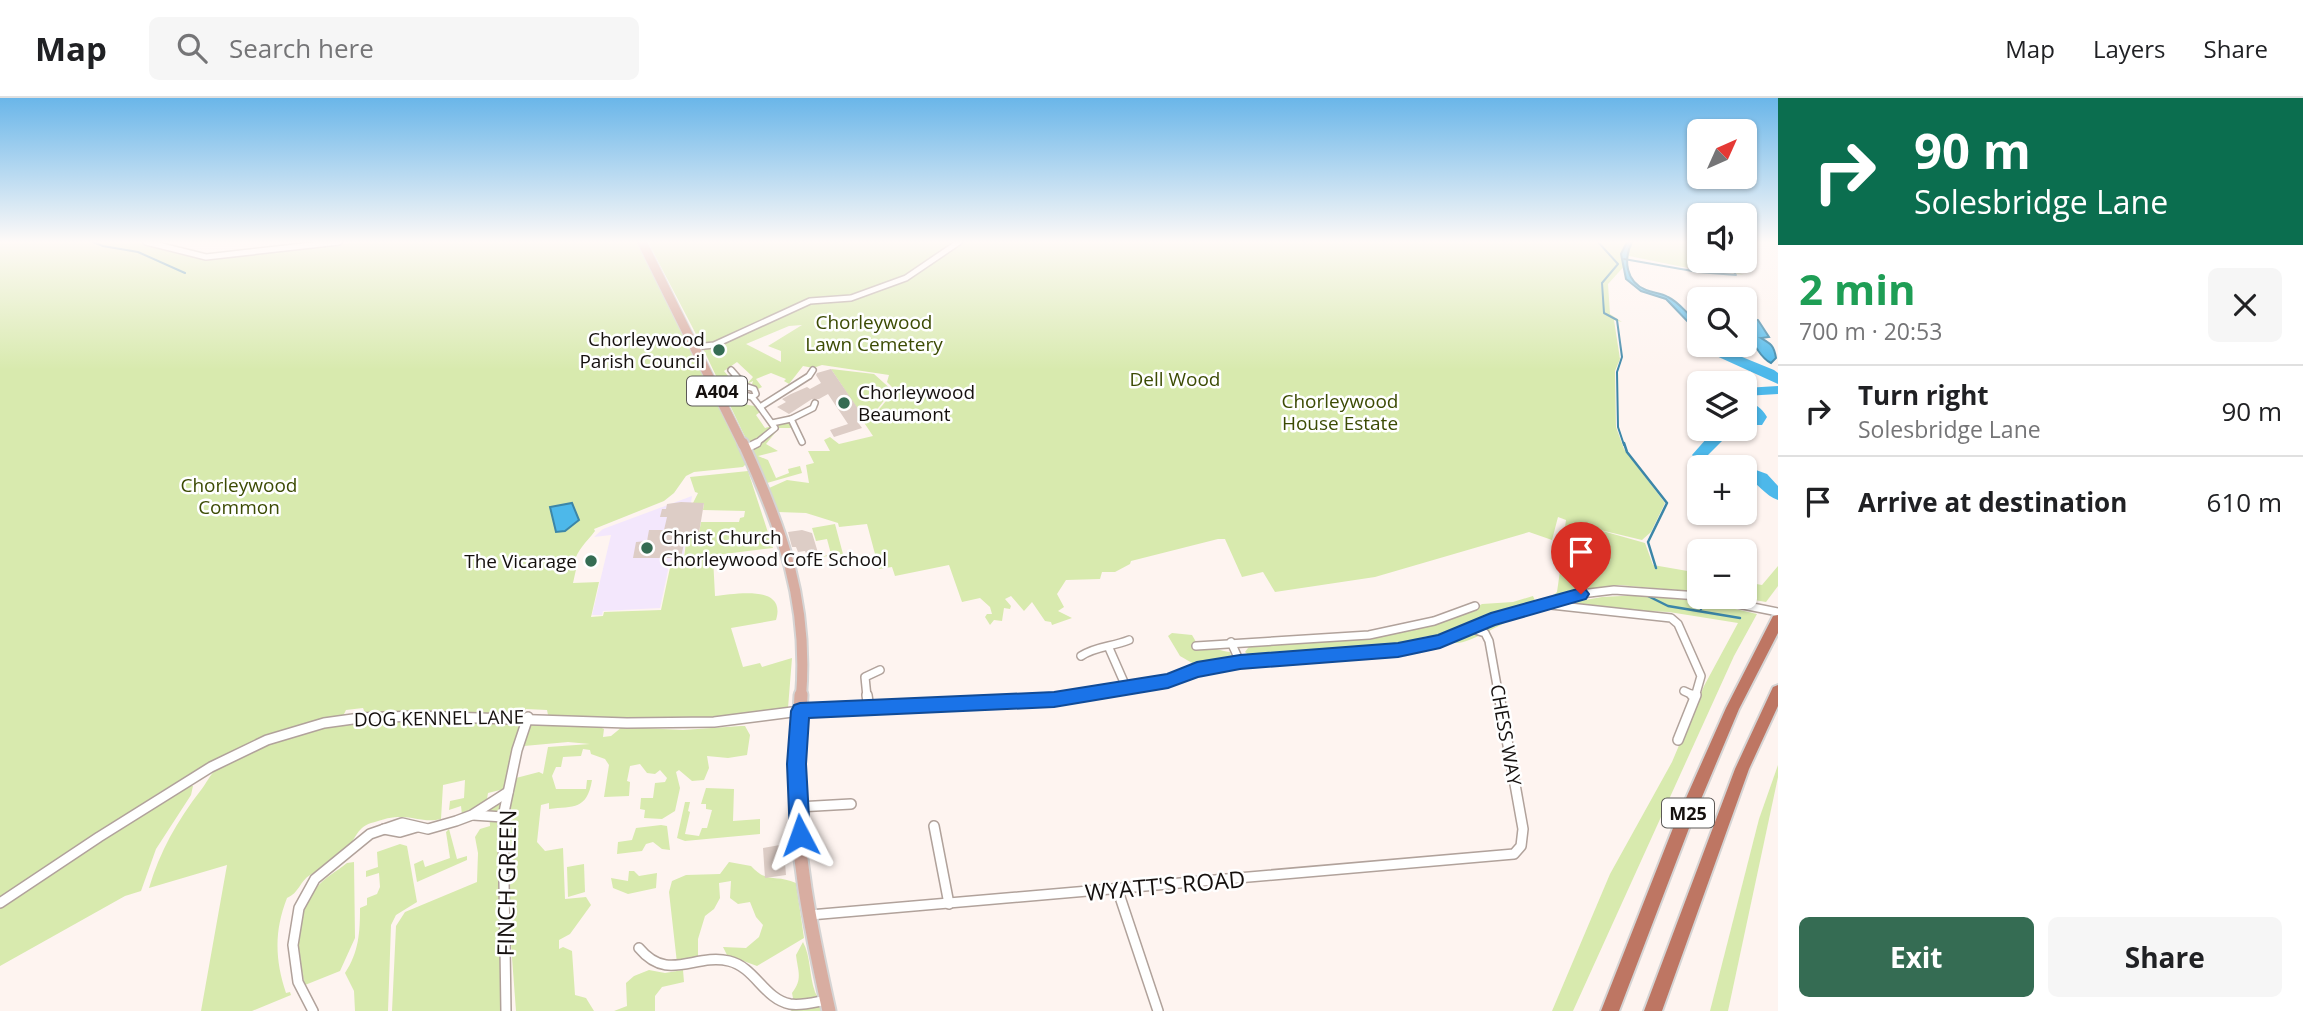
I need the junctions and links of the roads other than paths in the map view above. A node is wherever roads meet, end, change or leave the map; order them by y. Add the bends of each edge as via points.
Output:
1 (664, 285) edge
2 (888, 285) edge
3 (695, 347) junction
4 (731, 370) dead end
5 (813, 370) dead end
6 (815, 403) dead end
7 (760, 407) junction
8 (791, 419) junction
9 (772, 424) junction
10 (802, 442) dead end
11 (745, 449) junction
12 (1687, 595) edge
13 (1459, 603) dead end
14 (1547, 605) junction
15 (1757, 607) edge
16 (1778, 612) edge
17 (1778, 620) edge
18 (1472, 629) junction
19 (1282, 633) dead end
20 (1129, 640) dead end
21 (1200, 642) dead end
22 (1231, 642) junction
23 (1285, 642) junction
24 (1109, 648) junction
25 (1081, 656) dead end
26 (1240, 662) junction
27 (880, 670) dead end
28 (1127, 689) junction
29 (1684, 691) dead end
30 (1778, 691) edge
31 (1695, 696) junction
32 (869, 709) junction
33 (800, 711) junction
34 (528, 716) junction
35 (1678, 740) dead end
36 (508, 792) junction
37 (851, 804) dead end
38 (798, 807) junction
39 (472, 815) junction
40 (503, 817) junction
41 (934, 826) dead end
42 (1520, 851) joint
43 (1117, 888) junction
44 (0, 903) edge
45 (949, 904) junction
46 (810, 915) junction
47 (639, 948) dead end
48 (828, 1005) edge
49 (1154, 1010) edge
50 (313, 1011) edge
51 (506, 1011) edge
52 (1610, 1011) edge
53 (1653, 1011) edge

1 - 3 main road, A404
2 - 3 street via 851,298 810,301 714,345
3 - 11 main road, A404
4 - 7 street via 746,387 744,395
5 - 7 street
6 - 8 street
7 - 9 street
8 - 9 street
8 - 10 street
9 - 11 street via 775,428 763,440
11 - 33 main road, A404 via 799,601 804,651
12 - 14 street, DOG KENNEL LANE via 1614,590
13 - 23 street via 1471,608 1404,631
14 - 18 street, DOG KENNEL LANE
14 - 31 street via 1671,618 1701,676
15 - 16 street, DOG KENNEL LANE
17 - 52 highway, M25 via 1744,684 1689,811
18 - 26 street, DOG KENNEL LANE via 1398,650
18 - 42 street, CHESS WAY via 1485,633 1489,641 1523,829
19 - 23 street
20 - 24 street
21 - 22 street
22 - 23 street
22 - 26 street
24 - 25 street via 1094,647
24 - 28 street
26 - 28 street, DOG KENNEL LANE
27 - 32 street via 865,677
28 - 32 street, DOG KENNEL LANE via 1054,699
29 - 31 street
30 - 53 highway, M25 via 1742,769
31 - 35 street
32 - 33 street, DOG KENNEL LANE
33 - 34 street, DOG KENNEL LANE via 676,725
33 - 38 main road, A404
34 - 36 street, FINCH GREEN
34 - 44 street, DOG KENNEL LANE via 367,716 274,737 194,777
36 - 39 street
36 - 40 street, FINCH GREEN
37 - 38 street
38 - 46 main road, A404
39 - 40 street
39 - 50 street via 428,829 380,829 315,878 300,901 294,932 295,966
40 - 51 street, FINCH GREEN
41 - 45 street
42 - 43 street, WYATT'S ROAD via 1508,856
43 - 45 street, WYATT'S ROAD
43 - 49 street
45 - 46 street, WYATT'S ROAD
46 - 48 main road, A404
47 - 48 street via 645,959 660,965 726,960 741,965 782,1004

